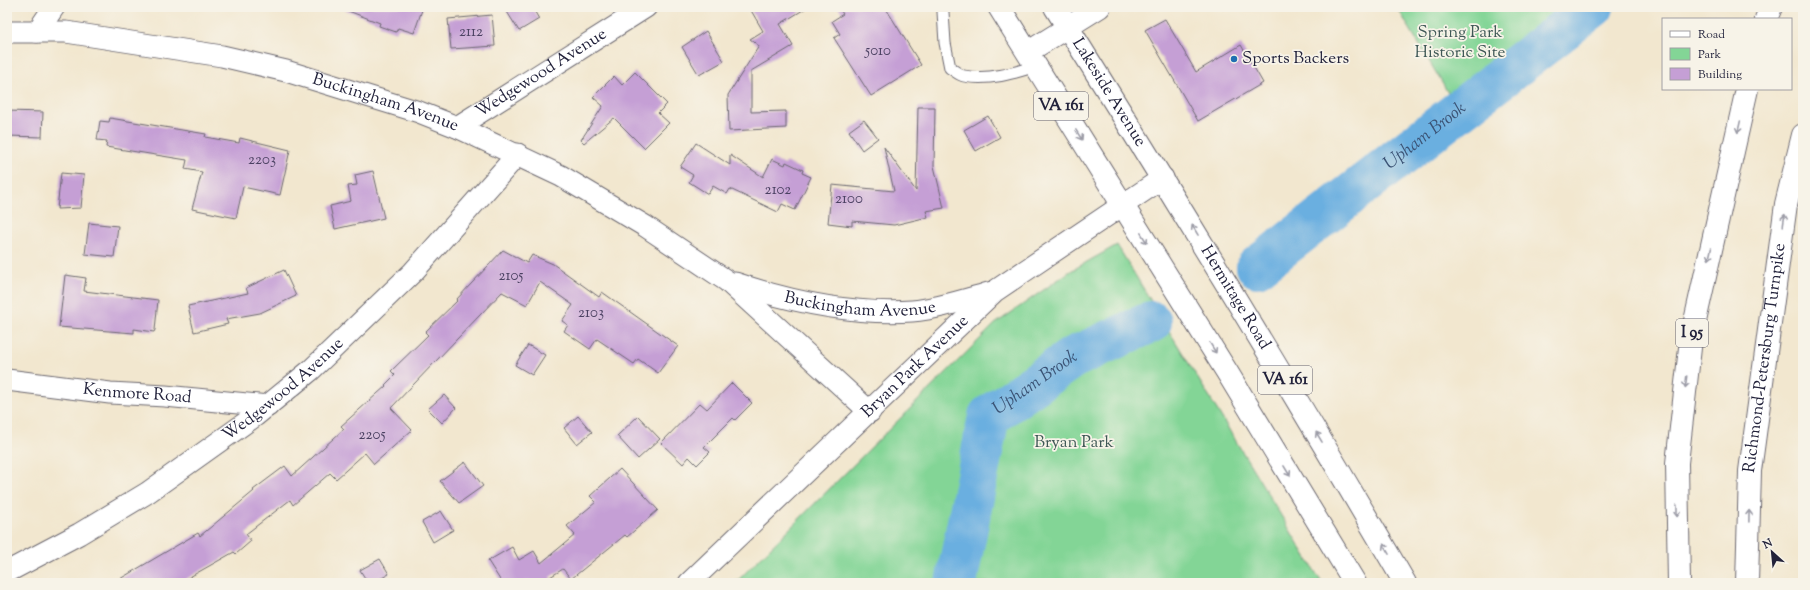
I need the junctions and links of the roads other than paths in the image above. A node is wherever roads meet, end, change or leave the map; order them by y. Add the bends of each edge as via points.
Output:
1 (54, 7) edge
2 (646, 7) edge
3 (999, 7) edge
4 (1056, 7) edge
5 (1100, 7) edge
6 (1771, 7) edge
7 (945, 9) edge
8 (1766, 18) edge
9 (1068, 27) junction
10 (7, 32) edge
11 (37, 32) junction
12 (1032, 59) junction
13 (1747, 90) edge
14 (457, 127) junction
15 (1803, 135) edge
16 (518, 154) junction
17 (1163, 178) junction
18 (1124, 204) junction
19 (727, 281) junction
20 (995, 291) junction
21 (7, 380) edge
22 (268, 406) junction
23 (870, 412) junction
24 (7, 572) edge
25 (689, 583) edge
26 (1355, 583) edge
27 (1405, 583) edge
28 (1678, 583) edge
29 (1747, 583) edge

1 - 11 street
2 - 14 street, Wedgewood Avenue
3 - 12 main road, VA 161
4 - 9 main road, Lakeside Avenue / VA 161
5 - 9 street
6 - 8 main road
7 - 12 lane via 945,43 950,68 963,76 984,77 1014,73
9 - 12 street
9 - 17 main road, Lakeside Avenue / VA 161
10 - 11 street, Buckingham Avenue
11 - 14 street, Buckingham Avenue via 66,32 222,56 294,74 419,112
12 -> 18 main road, VA 161
13 -> 28 main road, I 95 via 1691,340 1676,463
14 - 16 street, Buckingham Avenue
29 -> 15 main road, Richmond-Petersburg Turnpike via 1750,471 1786,204
16 - 19 street, Buckingham Avenue via 561,176 638,222
16 - 22 street, Wedgewood Avenue via 414,272 311,370
17 - 18 street, Bryan Park Avenue
27 -> 17 main road, Hermitage Road / VA 161
18 - 20 street, Bryan Park Avenue
18 -> 26 main road, VA 161
19 - 20 street, Buckingham Avenue via 802,303 851,310 913,311
19 - 23 street, Buckingham Avenue
20 - 23 street, Bryan Park Avenue
21 - 22 street, Kenmore Road via 110,393
22 - 24 street, Wedgewood Avenue via 147,493 79,534
23 - 25 street, Bryan Park Avenue

